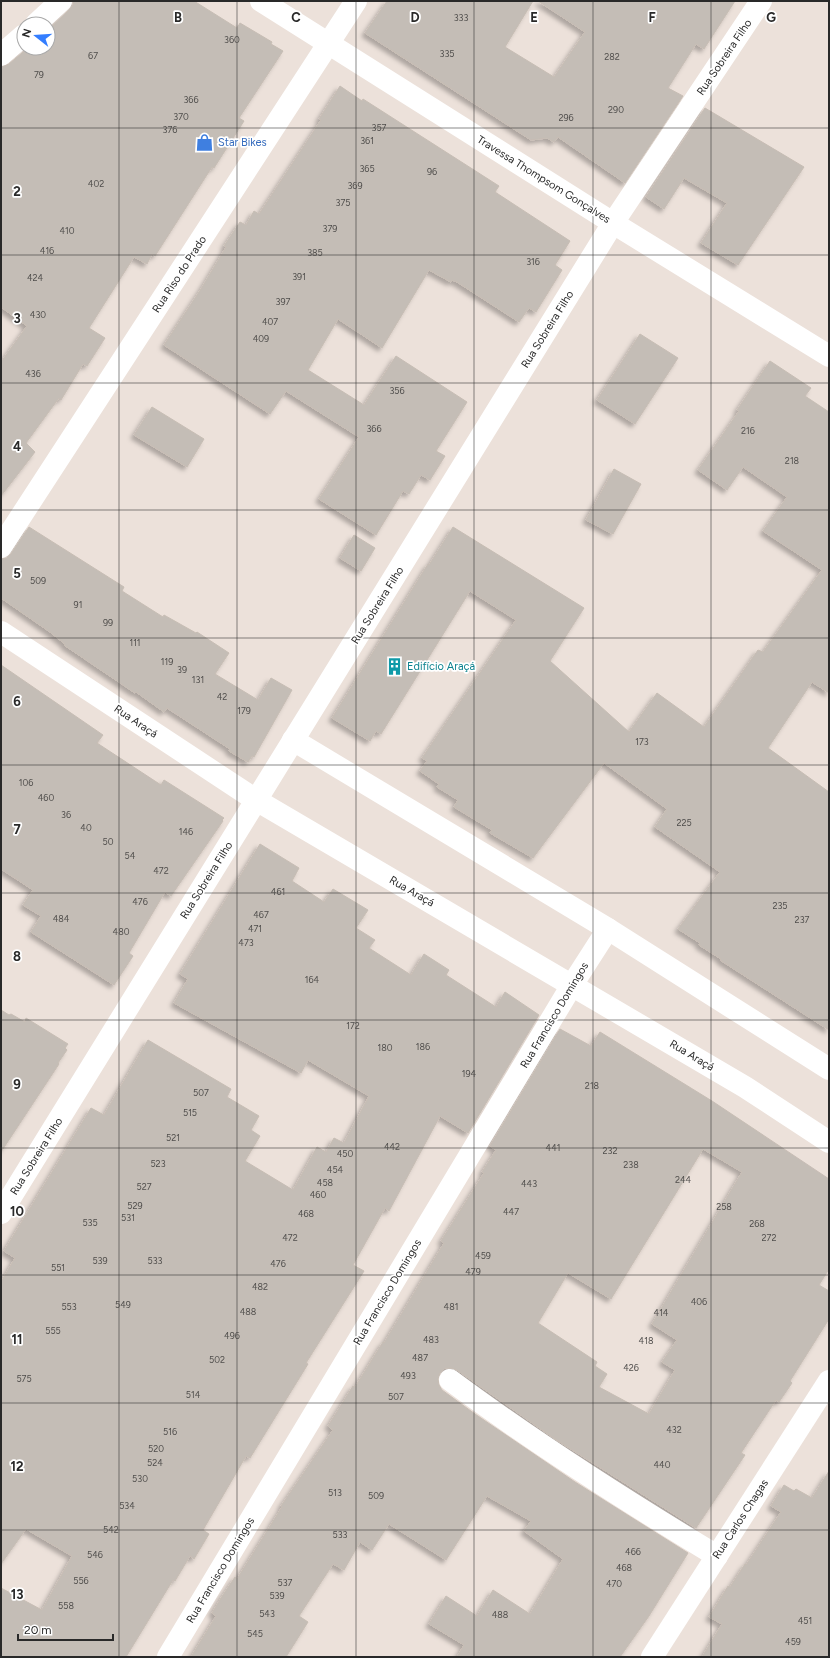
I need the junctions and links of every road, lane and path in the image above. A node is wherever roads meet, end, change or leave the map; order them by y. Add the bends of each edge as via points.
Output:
1 (61, 1) edge
2 (260, 1) edge
3 (356, 1) edge
4 (761, 1) edge
5 (45, 16) edge
6 (16, 42) edge
7 (329, 43) junction
8 (1, 55) edge
9 (613, 222) junction
10 (829, 356) edge
11 (1, 547) edge
12 (1, 632) edge
13 (293, 740) junction
14 (256, 800) junction
15 (608, 929) junction
16 (572, 985) junction
17 (829, 1069) edge
18 (829, 1142) edge
19 (1, 1213) edge
20 (450, 1380) dead end
21 (829, 1381) edge
22 (717, 1556) junction
23 (168, 1657) edge
24 (652, 1657) edge

1 - 5 street
2 - 7 street, Travessa Thompsom Gonçalves
3 - 7 street, Rua Riso do Prado
4 - 9 street, Rua Sobreira Filho
6 - 8 street
7 - 9 street, Travessa Thompsom Gonçalves
7 - 11 street, Rua Riso do Prado
9 - 10 street, Travessa Thompsom Gonçalves
9 - 13 street, Rua Sobreira Filho
12 - 14 street, Rua Araçá
13 - 14 street, Rua Sobreira Filho
13 - 15 street
14 - 16 street, Rua Araçá
14 - 19 street, Rua Sobreira Filho
15 - 16 street, Rua Francisco Domingos
15 - 17 street
16 - 18 street, Rua Araçá via 745,1087
16 - 23 street, Rua Francisco Domingos
20 - 22 street via 617,1495
21 - 22 street, Rua Carlos Chagas
22 - 24 street, Rua Carlos Chagas

